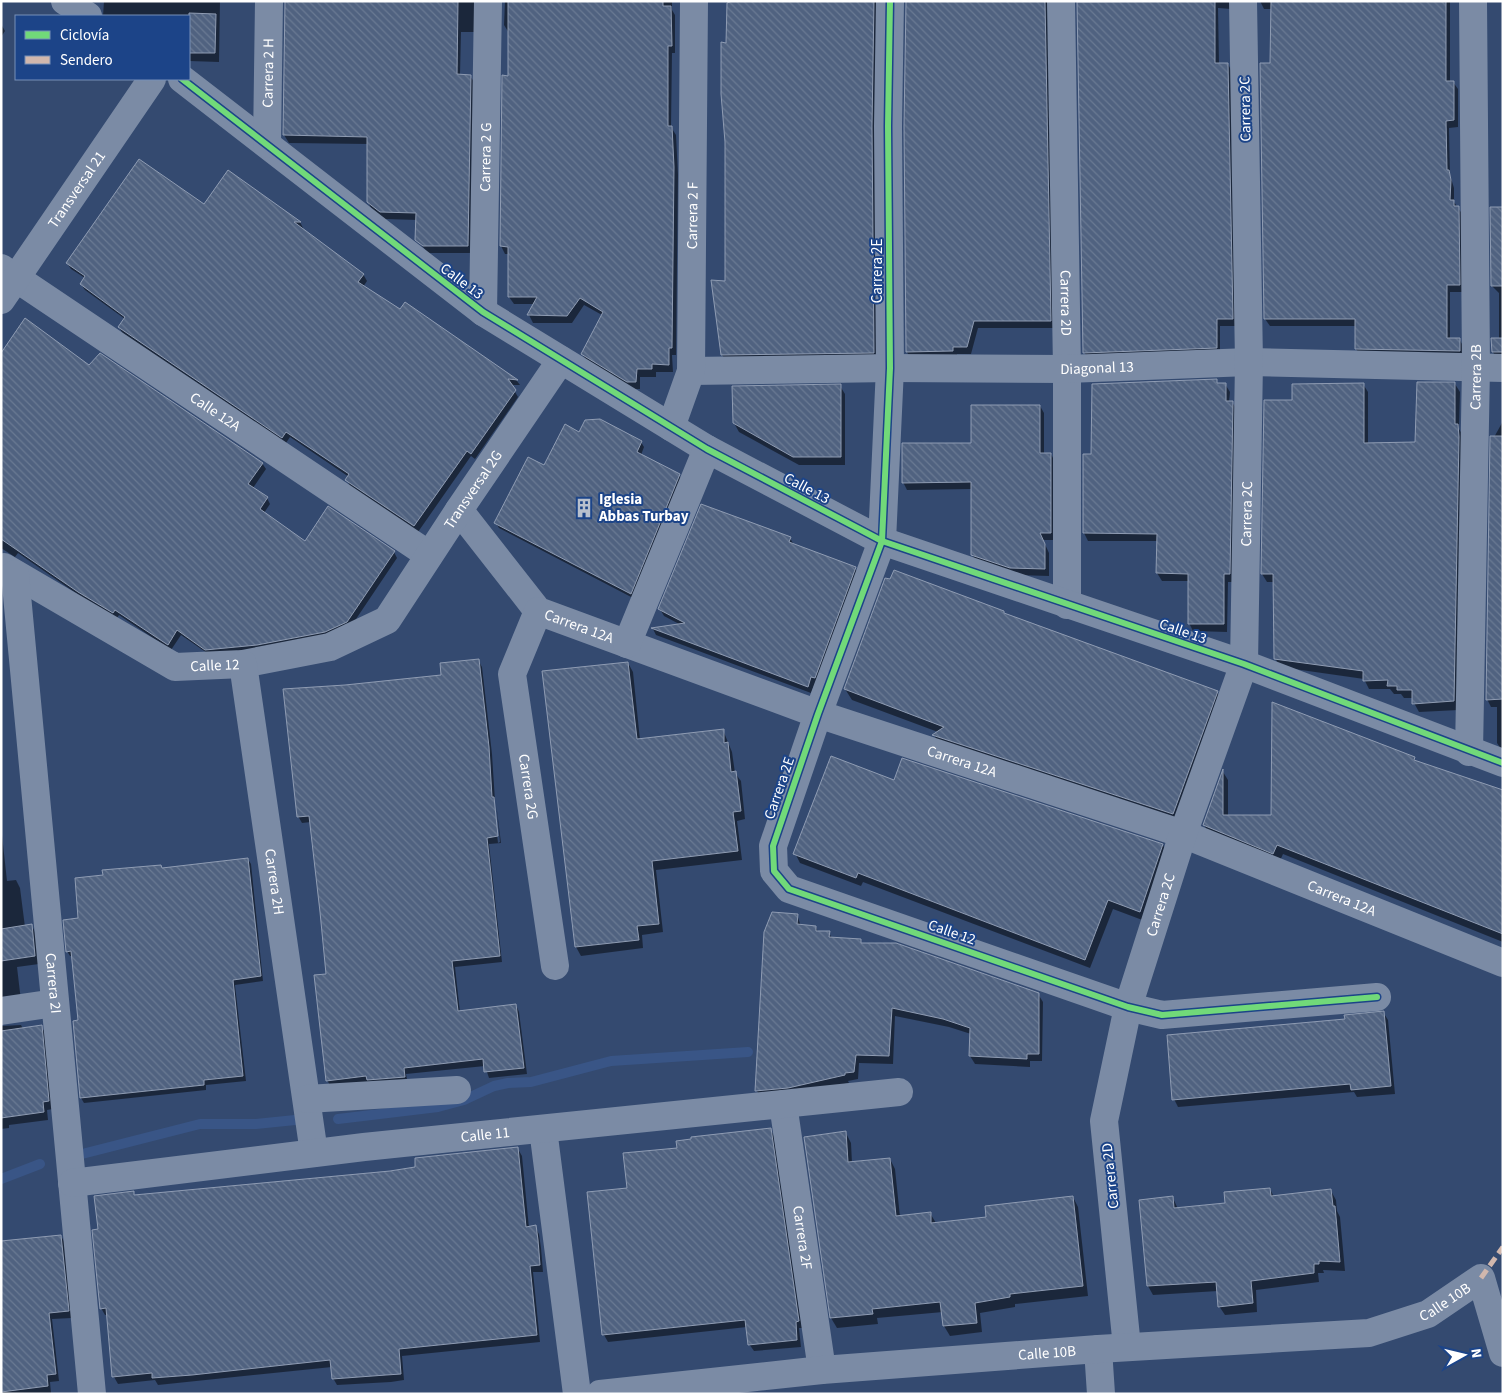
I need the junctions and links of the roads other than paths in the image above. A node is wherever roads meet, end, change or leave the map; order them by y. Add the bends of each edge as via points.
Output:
1 (65, 1) edge
2 (98, 1) edge
3 (269, 1) edge
4 (488, 1) edge
5 (694, 1) edge
6 (890, 1) edge
7 (1061, 1) edge
8 (1243, 1) edge
9 (1473, 1) edge
10 (86, 15) edge
11 (98, 15) edge
12 (151, 80) edge
13 (183, 80) edge
14 (267, 144) junction
15 (9, 273) edge
16 (1, 300) edge
17 (483, 312) junction
18 (561, 360) junction
19 (1249, 362) junction
20 (1476, 367) junction
21 (890, 368) junction
22 (1067, 368) junction
23 (1503, 368) edge
24 (691, 371) junction
25 (671, 427) junction
26 (707, 449) junction
27 (459, 510) junction
28 (882, 541) junction
29 (429, 555) junction
30 (8, 569) edge
31 (1068, 605) junction
32 (538, 611) junction
33 (387, 620) joint
34 (627, 644) junction
35 (243, 664) junction
36 (1244, 664) junction
37 (818, 714) junction
38 (1469, 752) junction
39 (1503, 763) edge
40 (1183, 834) junction
41 (774, 871) joint
42 (1503, 963) edge
43 (556, 966) dead end
44 (1377, 997) dead end
45 (55, 1003) junction
46 (1128, 1007) junction
47 (1, 1011) edge
48 (457, 1090) dead end
49 (899, 1092) dead end
50 (307, 1099) junction
51 (783, 1104) junction
52 (544, 1129) junction
53 (314, 1153) junction
54 (72, 1184) junction
55 (1127, 1347) junction
56 (1098, 1349) junction
57 (1503, 1353) edge
58 (822, 1370) junction
59 (713, 1388) edge
60 (92, 1394) edge
61 (577, 1394) edge
62 (600, 1394) edge
63 (1100, 1394) edge

1 - 10 street
2 - 11 street
3 - 14 street, Carrera 2 H
4 - 17 street, Carrera 2 G
5 - 24 street, Carrera 2 F
6 - 21 street, Carrera 2E
7 - 22 street, Carrera 2D
8 - 19 street, Carrera 2C
9 - 20 street, Carrera 2B
12 - 15 street, Transversal 21
13 - 14 street, Calle 13
14 - 17 street, Calle 13
15 - 16 street, Transversal 21
15 - 29 street, Calle 12A
17 - 18 street, Calle 13
18 - 25 street, Calle 13
18 - 27 street, Transversal 2G
19 - 20 street, Diagonal 13
19 - 22 street, Diagonal 13
19 - 36 street, Carrera 2C
20 - 23 street, Diagonal 13
20 - 38 street, Carrera 2B
21 - 22 street, Diagonal 13
21 - 24 street, Diagonal 13
21 - 28 street, Carrera 2E
22 - 31 street, Carrera 2D
24 - 25 street, Carrera 2 F
25 - 26 street, Calle 13
26 - 28 street, Calle 13
26 - 34 street
27 - 29 street, Transversal 2G
27 - 32 street, Carrera 12A
28 - 31 street, Calle 13
28 - 37 street, Carrera 2E
29 - 33 street, Transversal 2G
30 - 35 street, Calle 12 via 176,667
30 - 45 street, Carrera 2I
31 - 36 street, Calle 13
32 - 34 street, Carrera 12A
32 - 43 street, Carrera 2G via 512,674
33 - 35 street, Calle 12 via 330,647
34 - 37 street, Carrera 12A
35 - 50 street, Carrera 2H
36 - 38 street, Calle 13
36 - 40 street, Carrera 2C
37 - 40 street, Carrera 12A
37 - 41 street, Carrera 2E via 773,846
38 - 39 street, Calle 13
40 - 42 street, Carrera 12A
40 - 46 street, Carrera 2C
41 - 46 street, Calle 12 via 789,889
44 - 46 street, Calle 12 via 1162,1015
45 - 47 street
45 - 54 street, Carrera 2I
46 - 55 street, Carrera 2D via 1104,1121
48 - 50 street
49 - 51 street, Calle 11
50 - 53 street, Carrera 2H
51 - 52 street, Calle 11
51 - 58 street, Carrera 2F
52 - 53 street, Calle 11
52 - 61 street
53 - 54 street, Calle 11
54 - 60 street, Carrera 2I
55 - 56 street, Calle 10B
55 - 57 street, Calle 10B via 1369,1333 1428,1314 1480,1278
56 - 58 street, Calle 10B
56 - 63 street
58 - 59 street, Calle 10B
59 - 62 street, Calle 10B

